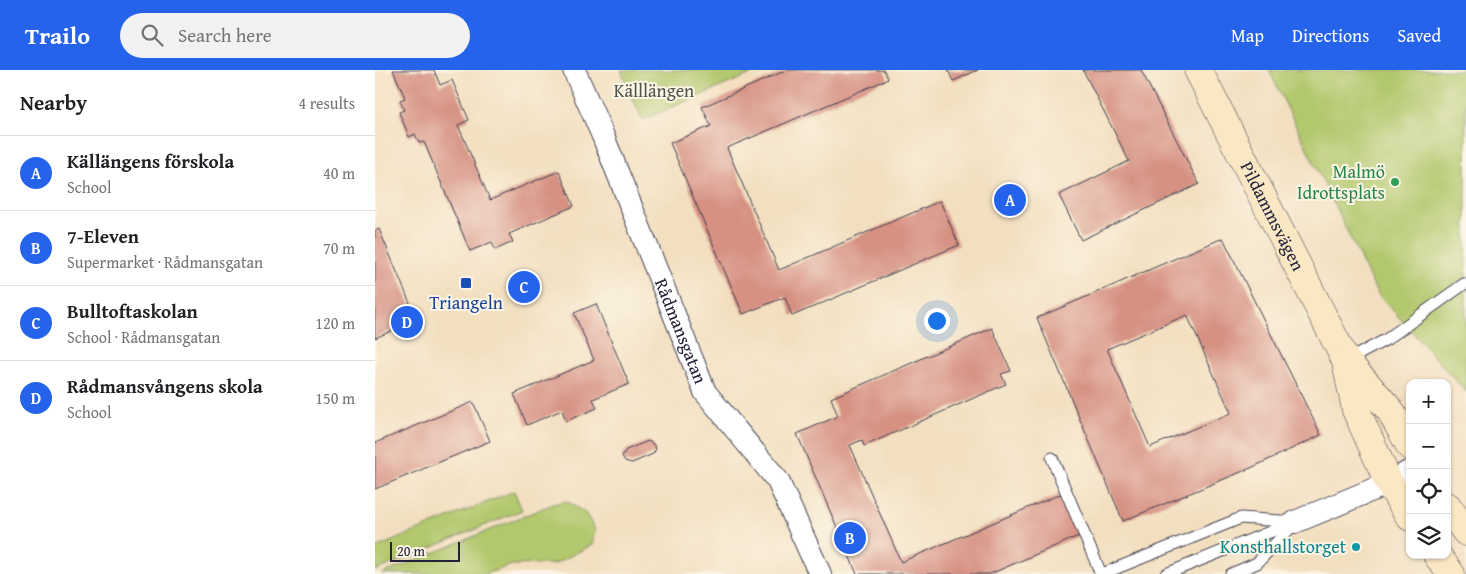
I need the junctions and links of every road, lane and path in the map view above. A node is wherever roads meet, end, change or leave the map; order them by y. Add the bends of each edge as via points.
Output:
1 (574, 70) edge
2 (1198, 70) edge
3 (1464, 284) dead end
4 (1346, 361) junction
5 (1406, 439) edge
6 (1052, 458) dead end
7 (1399, 477) edge
8 (1451, 511) edge
9 (1409, 514) edge
10 (1295, 522) junction
11 (1466, 532) edge
12 (1440, 559) edge
13 (820, 574) edge
14 (1101, 574) edge
15 (1167, 574) edge
16 (1231, 574) edge
17 (1451, 574) edge

1 - 13 street, Rådmansgatan via 705,392 778,481
2 - 4 main road, Pildammsvägen
3 - 4 lane via 1387,340
4 - 5 main road, Pildammsvägen via 1389,410
4 - 7 main road, Pildammsvägen via 1356,410
6 - 14 lane
7 - 9 main road, Pildammsvägen
7 - 10 street
8 - 11 main road
10 - 14 lane via 1241,518
10 - 15 lane
10 - 16 lane via 1257,563
12 - 17 main road

